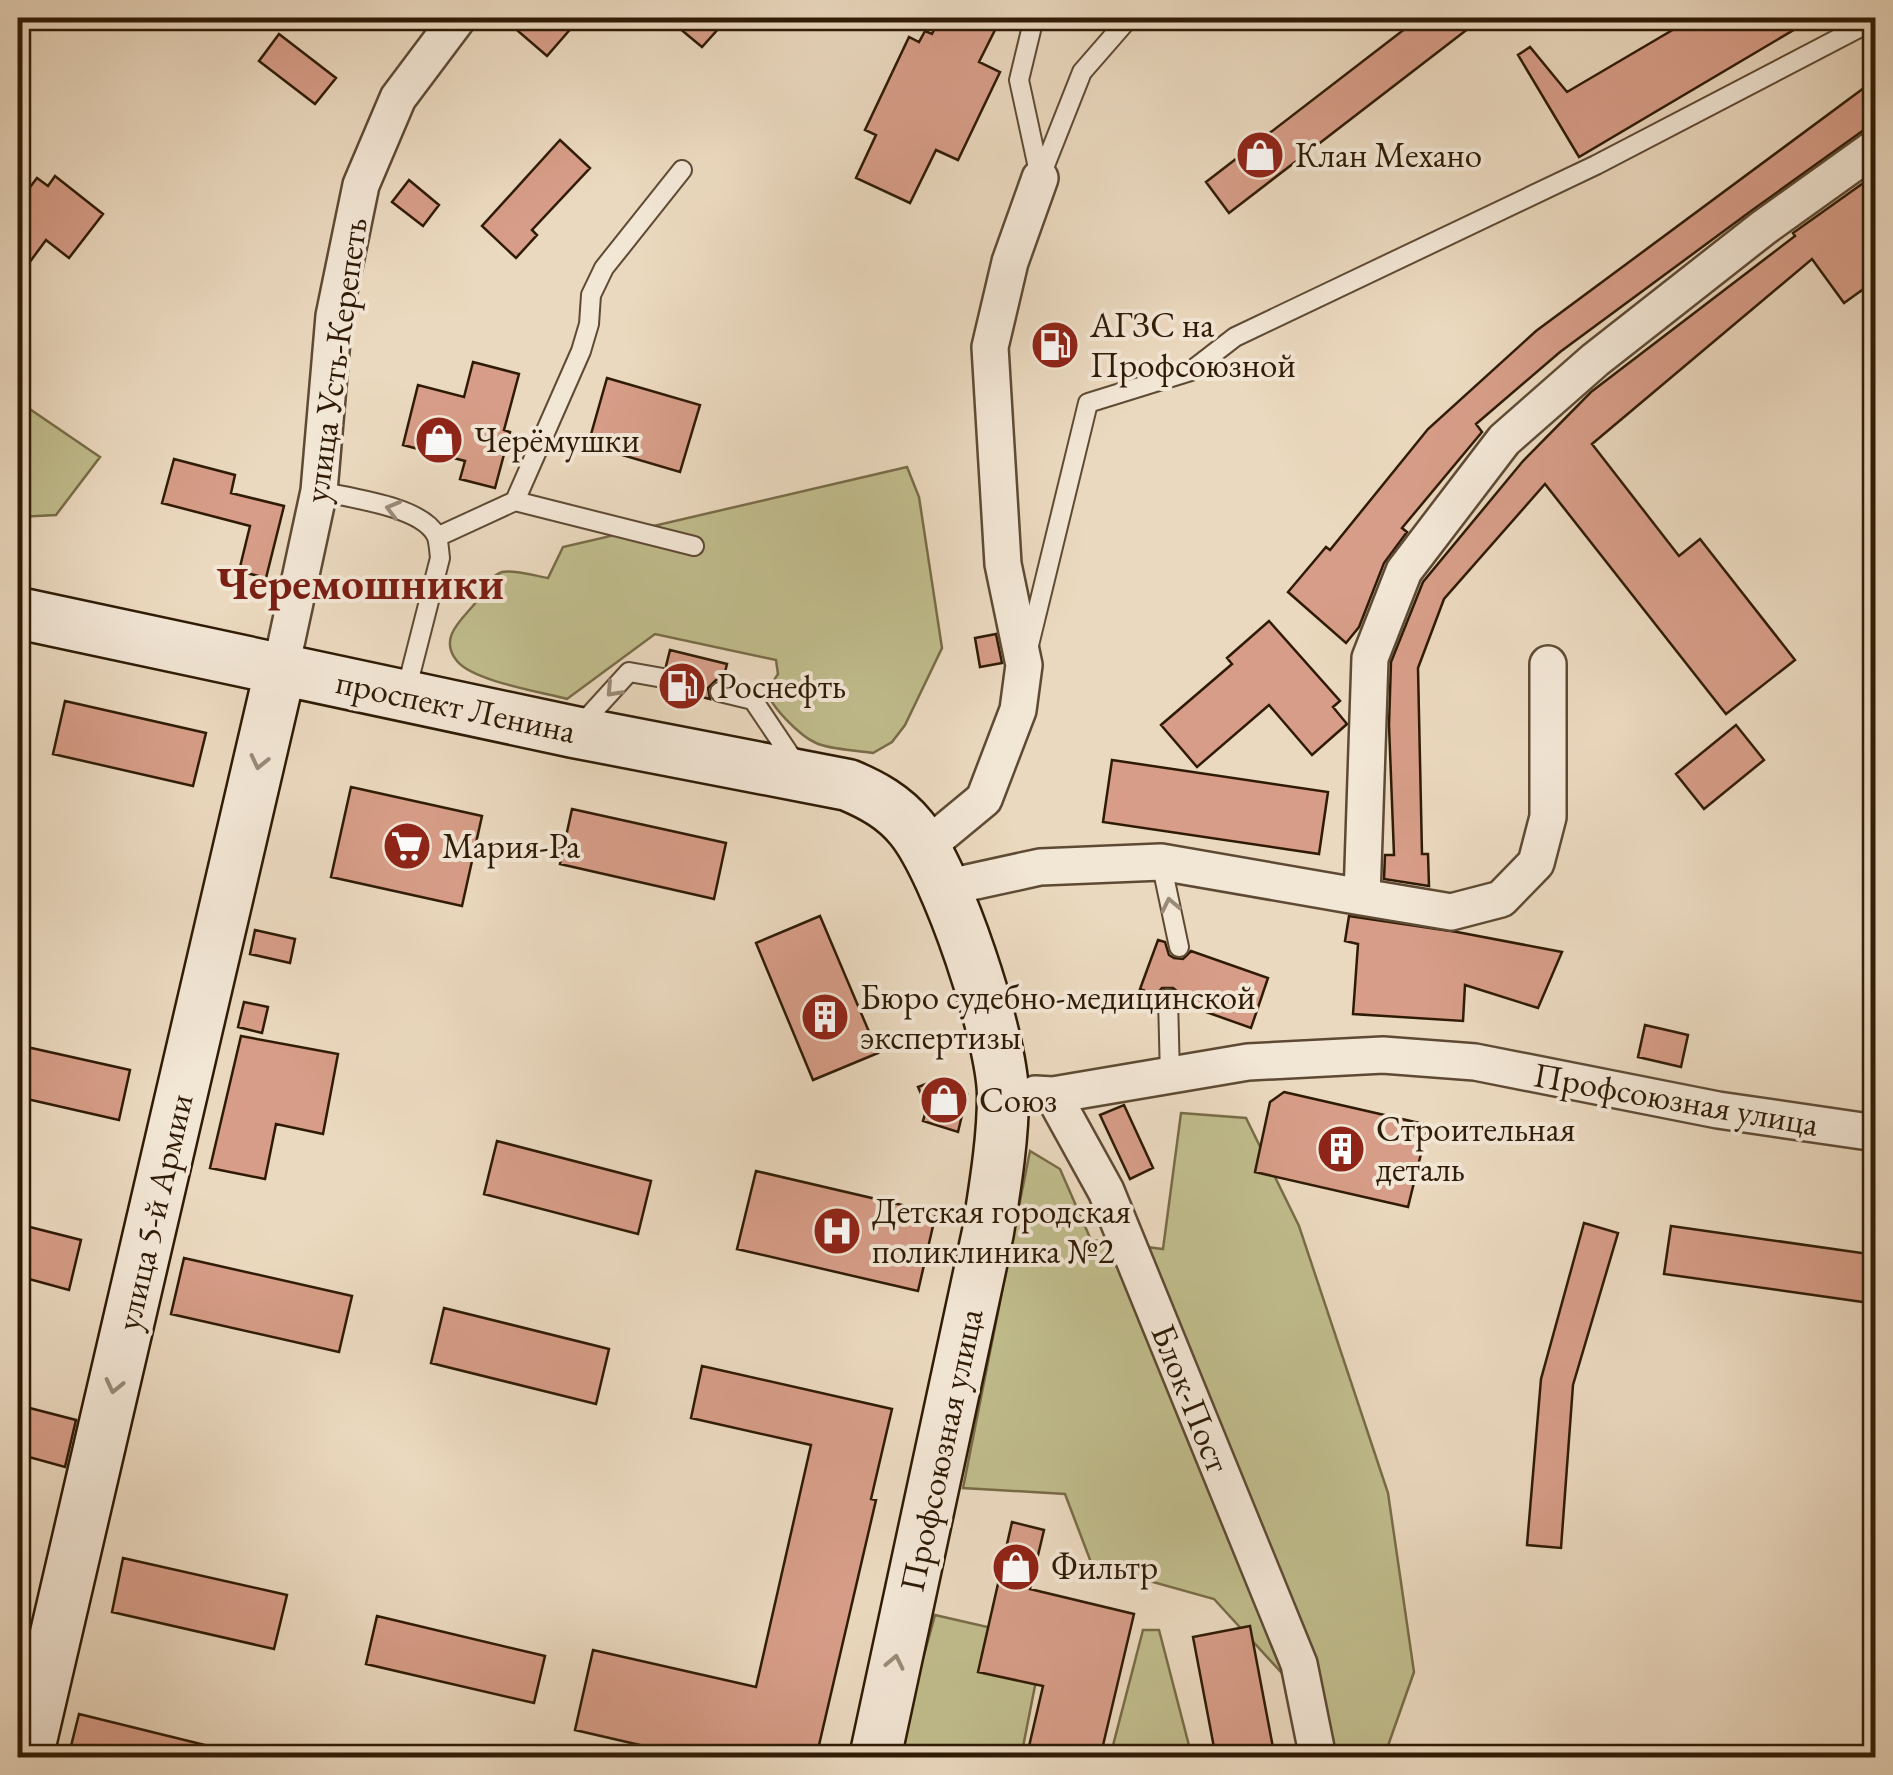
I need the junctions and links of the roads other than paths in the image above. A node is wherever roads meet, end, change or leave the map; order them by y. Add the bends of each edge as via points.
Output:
1 (458, 18) edge
2 (1034, 18) edge
3 (1129, 18) edge
4 (1876, 19) edge
5 (1876, 147) edge
6 (682, 170) dead end
7 (1040, 178) junction
8 (319, 491) junction
9 (515, 501) junction
10 (437, 537) junction
11 (694, 546) dead end
12 (18, 613) edge
13 (1548, 664) dead end
14 (1024, 665) junction
15 (281, 668) junction
16 (662, 678) dead end
17 (720, 692) dead end
18 (405, 695) junction
19 (574, 732) junction
20 (804, 776) junction
21 (891, 808) joint
22 (1160, 862) junction
23 (935, 868) junction
24 (1362, 897) junction
25 (1178, 947) dead end
26 (1168, 998) dead end
27 (1170, 1076) junction
28 (1003, 1092) junction
29 (1053, 1096) junction
30 (1876, 1133) edge
31 (27, 1758) edge
32 (875, 1758) edge
33 (1318, 1758) edge

1 - 8 street, улица Усть-Керепеть via 398,98 361,185 334,316
2 - 7 lane via 1019,80
3 - 7 lane via 1082,72
4 - 14 lane via 1596,165 1234,337 1191,371 1088,403
5 - 24 street via 1595,360 1504,440 1404,571 1370,658
6 - 9 lane via 604,268 591,295 582,351
7 - 14 street via 990,347 1003,564
10 -> 8 lane via 424,520 406,512
8 - 15 street, улица Усть-Керепеть
9 - 10 lane
9 - 11 lane
10 - 18 lane via 440,558
12 - 15 main road, проспект Ленина
13 - 24 street via 1548,817 1536,862 1501,899 1451,912
14 - 23 street via 1018,710 984,800
15 - 18 main road, проспект Ленина
15 -> 31 main road, улица 5-й Армии
16 -> 19 lane via 629,672
17 - 20 lane via 753,700
18 - 19 main road, проспект Ленина
19 - 20 main road, проспект Ленина
20 - 21 main road, проспект Ленина via 848,786
21 - 23 main road, Профсоюзная улица
22 - 23 street
22 - 24 street
25 -> 22 lane
23 - 28 main road, Профсоюзная улица via 979,982
26 - 27 lane
27 - 29 street, Профсоюзная улица
27 - 30 street, Профсоюзная улица via 1248,1062 1438,1059
28 - 29 street
32 -> 28 main road, Профсоюзная улица via 988,1232
29 - 33 street, Блок-Пост via 1106,1190 1299,1664

